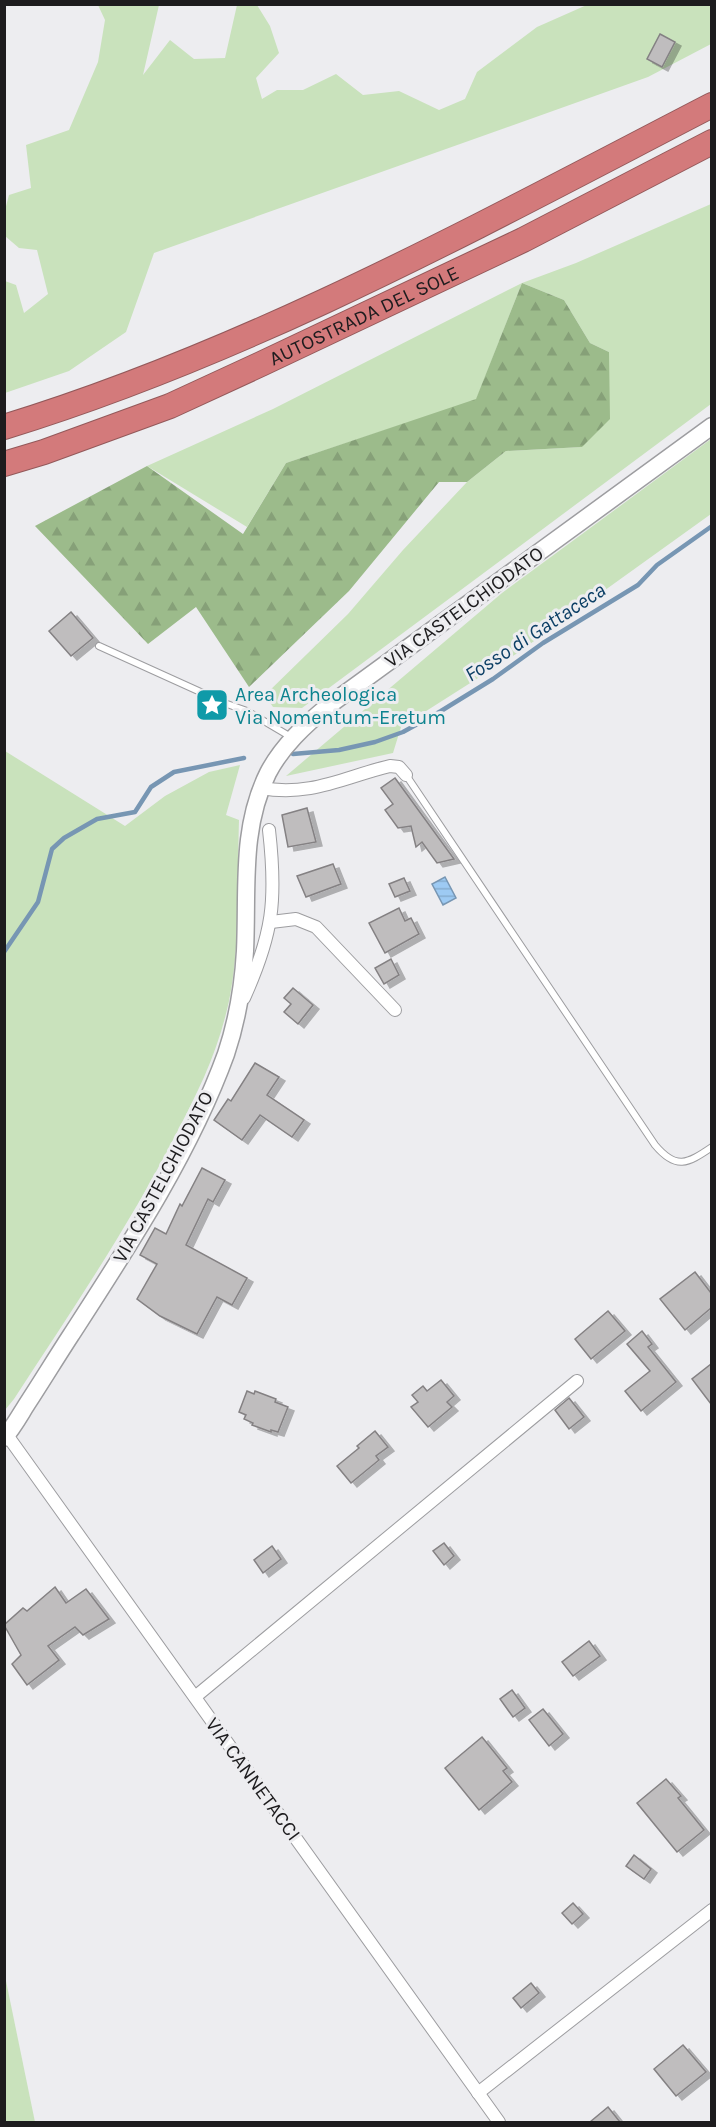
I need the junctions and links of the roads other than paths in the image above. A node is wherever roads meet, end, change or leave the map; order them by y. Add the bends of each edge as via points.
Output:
1 (711, 105) edge
2 (711, 142) edge
3 (711, 426) edge
4 (4, 427) edge
5 (4, 464) edge
6 (99, 646) dead end
7 (292, 738) junction
8 (406, 774) joint
9 (261, 788) junction
10 (269, 830) dead end
11 (271, 922) junction
12 (395, 1010) dead end
13 (236, 1015) junction
14 (711, 1147) edge
15 (577, 1381) dead end
16 (6, 1437) edge
17 (195, 1697) junction
18 (711, 1910) edge
19 (478, 2093) junction
20 (499, 2122) edge

1 - 4 highway, AUTOSTRADA DEL SOLE via 503,213 253,335 173,368
2 - 5 highway, AUTOSTRADA DEL SOLE via 523,240 170,406
3 - 7 street, VIA CASTELCHIODATO via 355,685
6 - 7 lane via 247,711
7 - 9 street, VIA CASTELCHIODATO
8 - 9 street via 399,767 390,766 302,791
8 - 14 lane via 663,1155 677,1162 690,1161
9 - 13 street, VIA CASTELCHIODATO via 249,837 244,959
10 - 11 street via 274,884
11 - 12 street via 296,919 315,927
11 - 13 street via 259,964
13 - 16 street, VIA CASTELCHIODATO via 216,1079 176,1161 118,1262
15 - 17 street
16 - 17 street, VIA CANNETACCI
17 - 19 street, VIA CANNETACCI
18 - 19 street
19 - 20 street, VIA CANNETACCI

